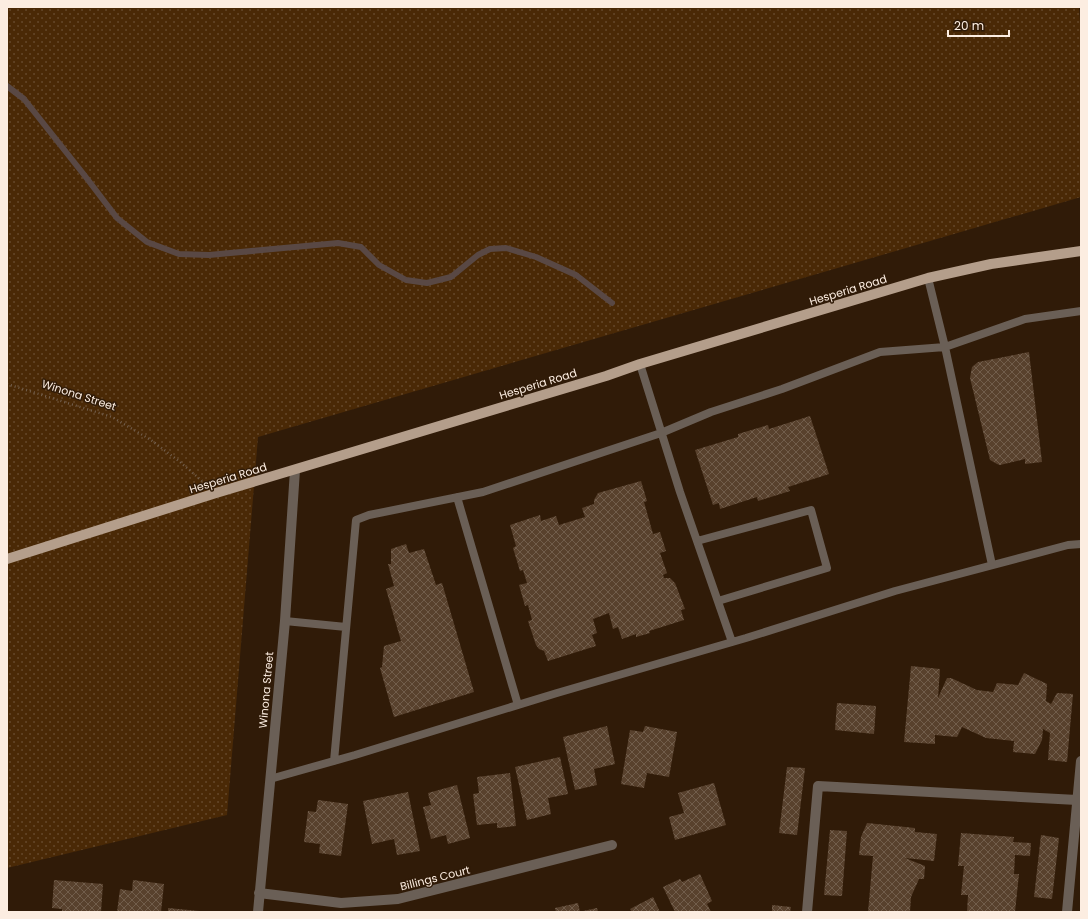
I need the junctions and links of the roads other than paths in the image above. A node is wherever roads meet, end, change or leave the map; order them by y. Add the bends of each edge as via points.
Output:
1 (1081, 251) edge
2 (928, 278) junction
3 (1081, 311) edge
4 (946, 347) junction
5 (640, 364) junction
6 (661, 433) junction
7 (295, 470) junction
8 (457, 497) junction
9 (697, 541) junction
10 (1081, 544) edge
11 (7, 558) edge
12 (992, 565) junction
13 (718, 601) junction
14 (285, 621) junction
15 (346, 627) junction
16 (732, 642) junction
17 (518, 705) junction
18 (334, 761) junction
19 (1081, 761) edge
20 (270, 779) junction
21 (1077, 800) junction
22 (612, 845) dead end
23 (259, 893) junction
24 (258, 912) edge
25 (807, 912) edge
26 (1067, 912) edge

1 - 2 main road, Hesperia Road via 991,264
2 - 4 lane
2 - 5 main road, Hesperia Road
3 - 4 lane via 1025,319
4 - 6 lane via 880,352 782,389 711,412
4 - 12 lane
5 - 6 lane
5 - 7 main road, Hesperia Road
6 - 8 lane via 483,492
6 - 9 lane
7 - 11 main road, Hesperia Road
7 - 14 street, Winona Street
8 - 15 lane via 356,520
8 - 17 lane
9 - 13 lane
9 - 13 lane via 811,510 827,568
10 - 12 lane via 1068,545
12 - 16 lane via 895,591
13 - 16 lane
14 - 15 lane
14 - 20 street, Winona Street
15 - 18 lane
16 - 17 lane
17 - 18 lane
18 - 20 lane
19 - 21 street
20 - 23 street, Winona Street
21 - 25 street via 818,786
21 - 26 street
22 - 23 street, Billings Court via 398,899 341,903
23 - 24 street, Winona Street

